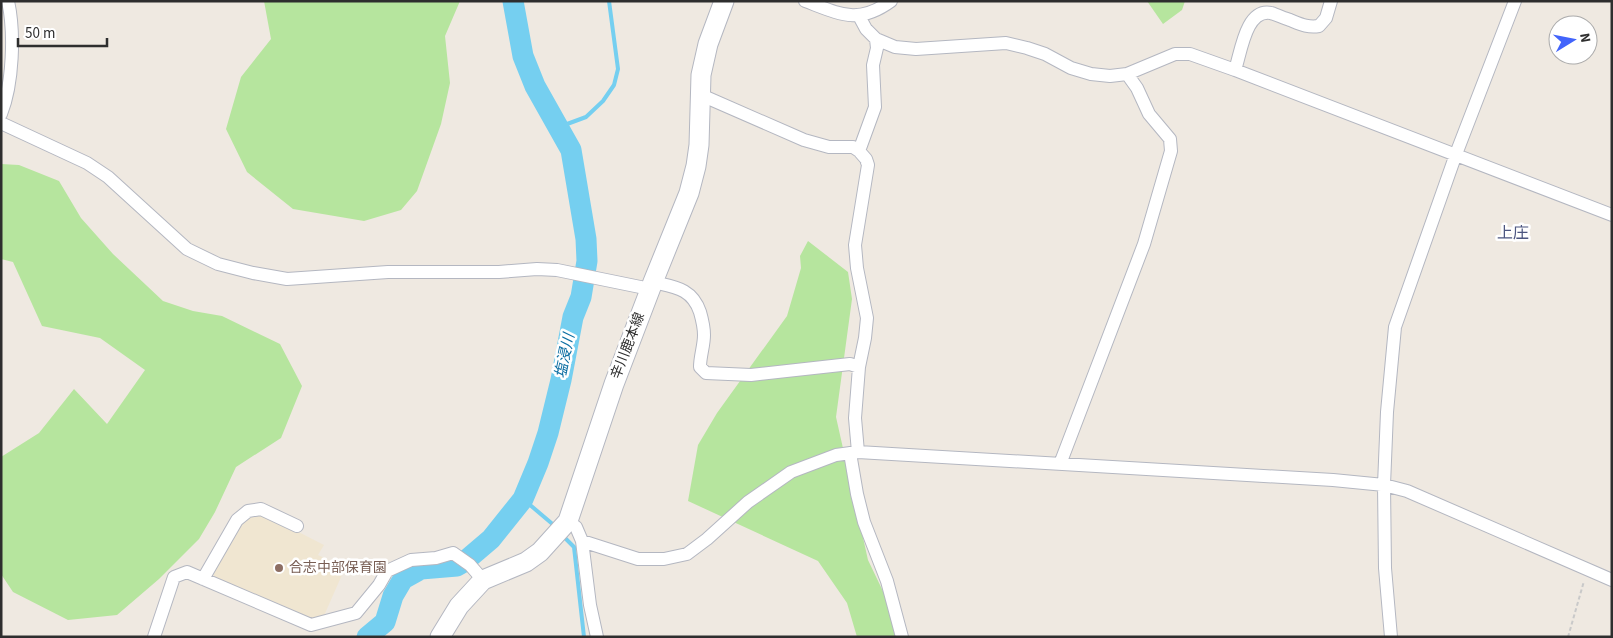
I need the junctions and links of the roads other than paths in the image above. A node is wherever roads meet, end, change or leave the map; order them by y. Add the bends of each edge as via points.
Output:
1 (8, 1) edge
2 (724, 1) edge
3 (805, 1) edge
4 (891, 1) edge
5 (1331, 1) edge
6 (1515, 1) edge
7 (859, 16) junction
8 (876, 39) junction
9 (1235, 70) junction
10 (1127, 74) junction
11 (701, 95) junction
12 (1, 114) edge
13 (1, 123) edge
14 (859, 151) junction
15 (1456, 154) junction
16 (1612, 216) edge
17 (651, 285) junction
18 (859, 367) junction
19 (854, 452) junction
20 (1060, 464) junction
21 (1384, 485) junction
22 (297, 526) dead end
23 (562, 528) junction
24 (582, 541) junction
25 (203, 579) junction
26 (483, 580) junction
27 (1612, 580) edge
28 (154, 637) edge
29 (440, 637) edge
30 (597, 637) edge
31 (902, 637) edge
32 (1391, 637) edge

1 - 12 street via 12,52 6,103
2 - 11 main road, 辛川鹿本線 via 708,44 701,75
3 - 7 street via 838,13
4 - 7 street via 879,10
5 - 9 street via 1326,18 1319,26 1310,28 1270,13 1254,17
6 - 15 street
7 - 8 street via 866,30
8 - 10 street via 895,47 916,49 1006,44 1045,54 1091,74
8 - 14 street via 873,65 875,107
9 - 10 street via 1190,54 1174,54
9 - 15 street
10 - 20 street via 1149,114 1170,139 1171,151 1144,244
11 - 14 street via 804,140 828,147 853,147
11 - 17 main road, 辛川鹿本線 via 696,166 689,193
13 - 17 street via 87,163 187,248 218,264 253,273 287,279 415,271 537,269
14 - 18 street via 868,166 855,245 867,318
15 - 16 street
15 - 21 street via 1394,327
17 - 18 street via 679,289 690,294 697,303 704,336 700,367 706,374 751,375 850,364
17 - 23 main road, 辛川鹿本線
18 - 19 street
19 - 20 street
19 - 24 street via 836,455 791,472 748,502 687,554 638,559
19 - 31 street via 857,494 864,522 887,581
20 - 21 street
21 - 27 street via 1416,495
21 - 32 street via 1385,568
22 - 25 street via 261,509 248,511 237,520
23 - 24 street via 576,527
23 - 26 main road, 辛川鹿本線 via 526,562
24 - 30 street
25 - 26 street via 311,625 356,613 387,571 411,560 454,553
25 - 28 street via 187,572 174,577
26 - 29 main road, 辛川鹿本線 via 459,606

